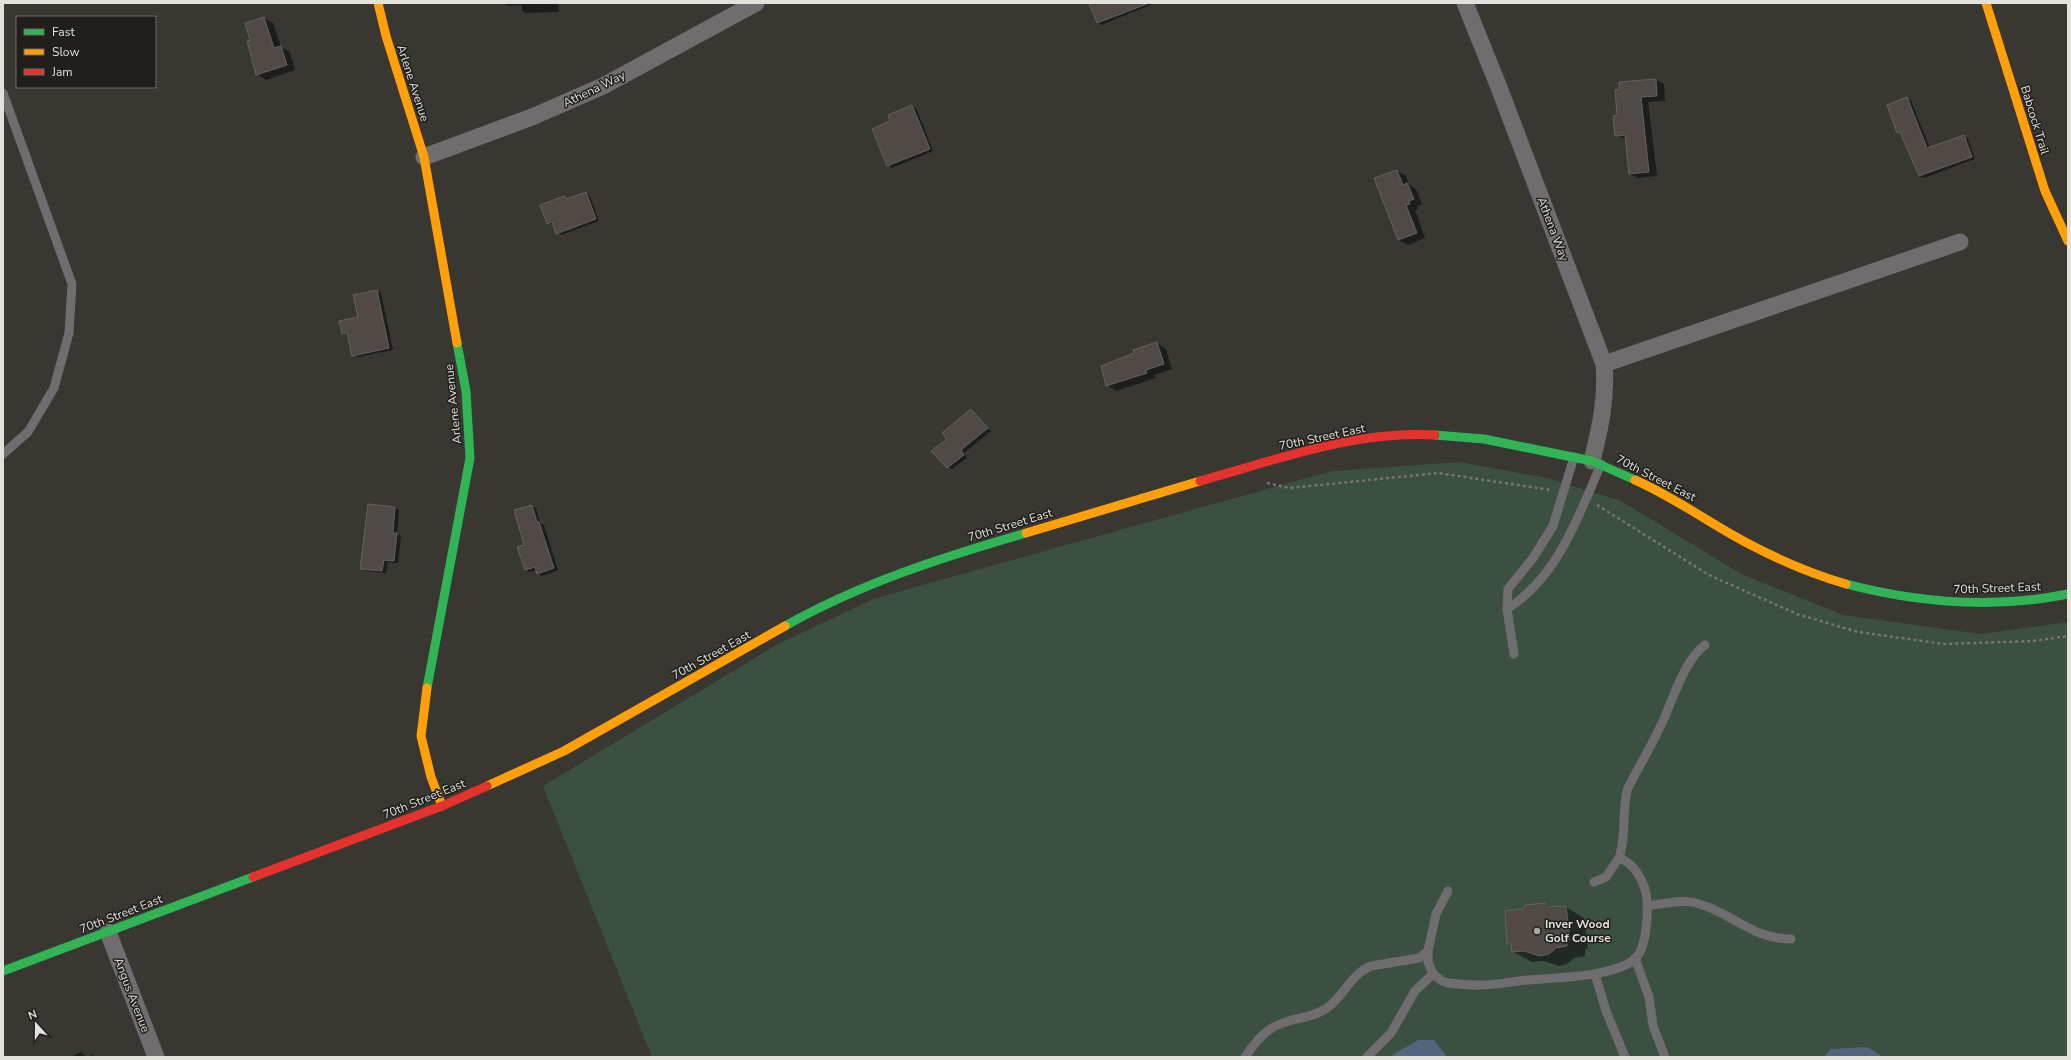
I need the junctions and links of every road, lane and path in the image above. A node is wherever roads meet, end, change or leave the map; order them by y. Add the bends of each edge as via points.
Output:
1 (378, 3) edge
2 (756, 3) edge
3 (1465, 3) edge
4 (1986, 3) edge
5 (3, 93) edge
6 (424, 157) junction
7 (2068, 241) edge
8 (1960, 242) dead end
9 (1604, 364) junction
10 (3, 454) edge
11 (1574, 456) junction
12 (1597, 462) junction
13 (1261, 482) dead end
14 (1565, 491) junction
15 (1586, 498) junction
16 (2068, 594) edge
17 (1507, 609) junction
18 (2068, 636) edge
19 (1705, 645) dead end
20 (1514, 654) dead end
21 (442, 806) junction
22 (1619, 858) junction
23 (1594, 882) dead end
24 (1448, 891) dead end
25 (1647, 906) junction
26 (108, 932) junction
27 (1791, 939) dead end
28 (1428, 951) junction
29 (1635, 958) junction
30 (3, 971) edge
31 (1433, 974) junction
32 (1595, 974) junction
33 (156, 1057) edge
34 (1245, 1057) edge
35 (1367, 1057) edge
36 (1625, 1057) edge
37 (1665, 1057) edge

1 - 6 main road, Arlene Avenue
2 - 6 street, Athena Way via 603,86 532,117
3 - 9 street, Athena Way
4 - 7 main road, Babcock Trail via 2045,191
5 - 10 lane via 72,284 69,333 54,388 28,432
6 - 21 main road, Arlene Avenue via 466,391 470,458 426,692 421,736 431,777
8 - 9 street
9 - 12 street, Athena Way via 1606,385
11 - 12 main road, 70th Street East
11 - 14 lane
11 - 21 main road, 70th Street East via 1484,439 1422,434 1354,440 1193,483 951,555 884,579 819,607 564,751
12 - 15 lane
12 - 16 main road, 70th Street East via 1682,504 1747,543 1793,566 1825,578 1874,591 1932,601 1983,603 2042,599
13 - 14 path via 1290,488 1438,473
14 - 17 lane via 1553,526 1533,558 1508,589
15 - 17 lane via 1565,545 1552,565 1521,600
15 - 18 path via 1709,575 1797,614 1858,632 1944,644 2033,641
17 - 20 lane
19 - 22 lane via 1698,650 1680,680 1662,722 1628,788 1623,847
21 - 26 main road, 70th Street East
22 - 23 lane via 1606,877
22 - 25 lane via 1630,864 1641,879
24 - 28 lane via 1436,914
25 - 27 lane via 1697,903 1756,933
25 - 29 lane via 1646,926 1639,953
26 - 30 main road, 70th Street East
26 - 33 street, Angus Avenue
28 - 31 lane via 1428,962
28 - 34 lane via 1418,958 1364,969 1352,979 1329,1007 1312,1016 1273,1027 1260,1037
29 - 32 lane via 1616,968
29 - 37 lane via 1649,996 1653,1026
31 - 32 lane via 1442,981 1475,985
31 - 35 lane via 1415,991 1390,1033
32 - 36 lane via 1606,1011

